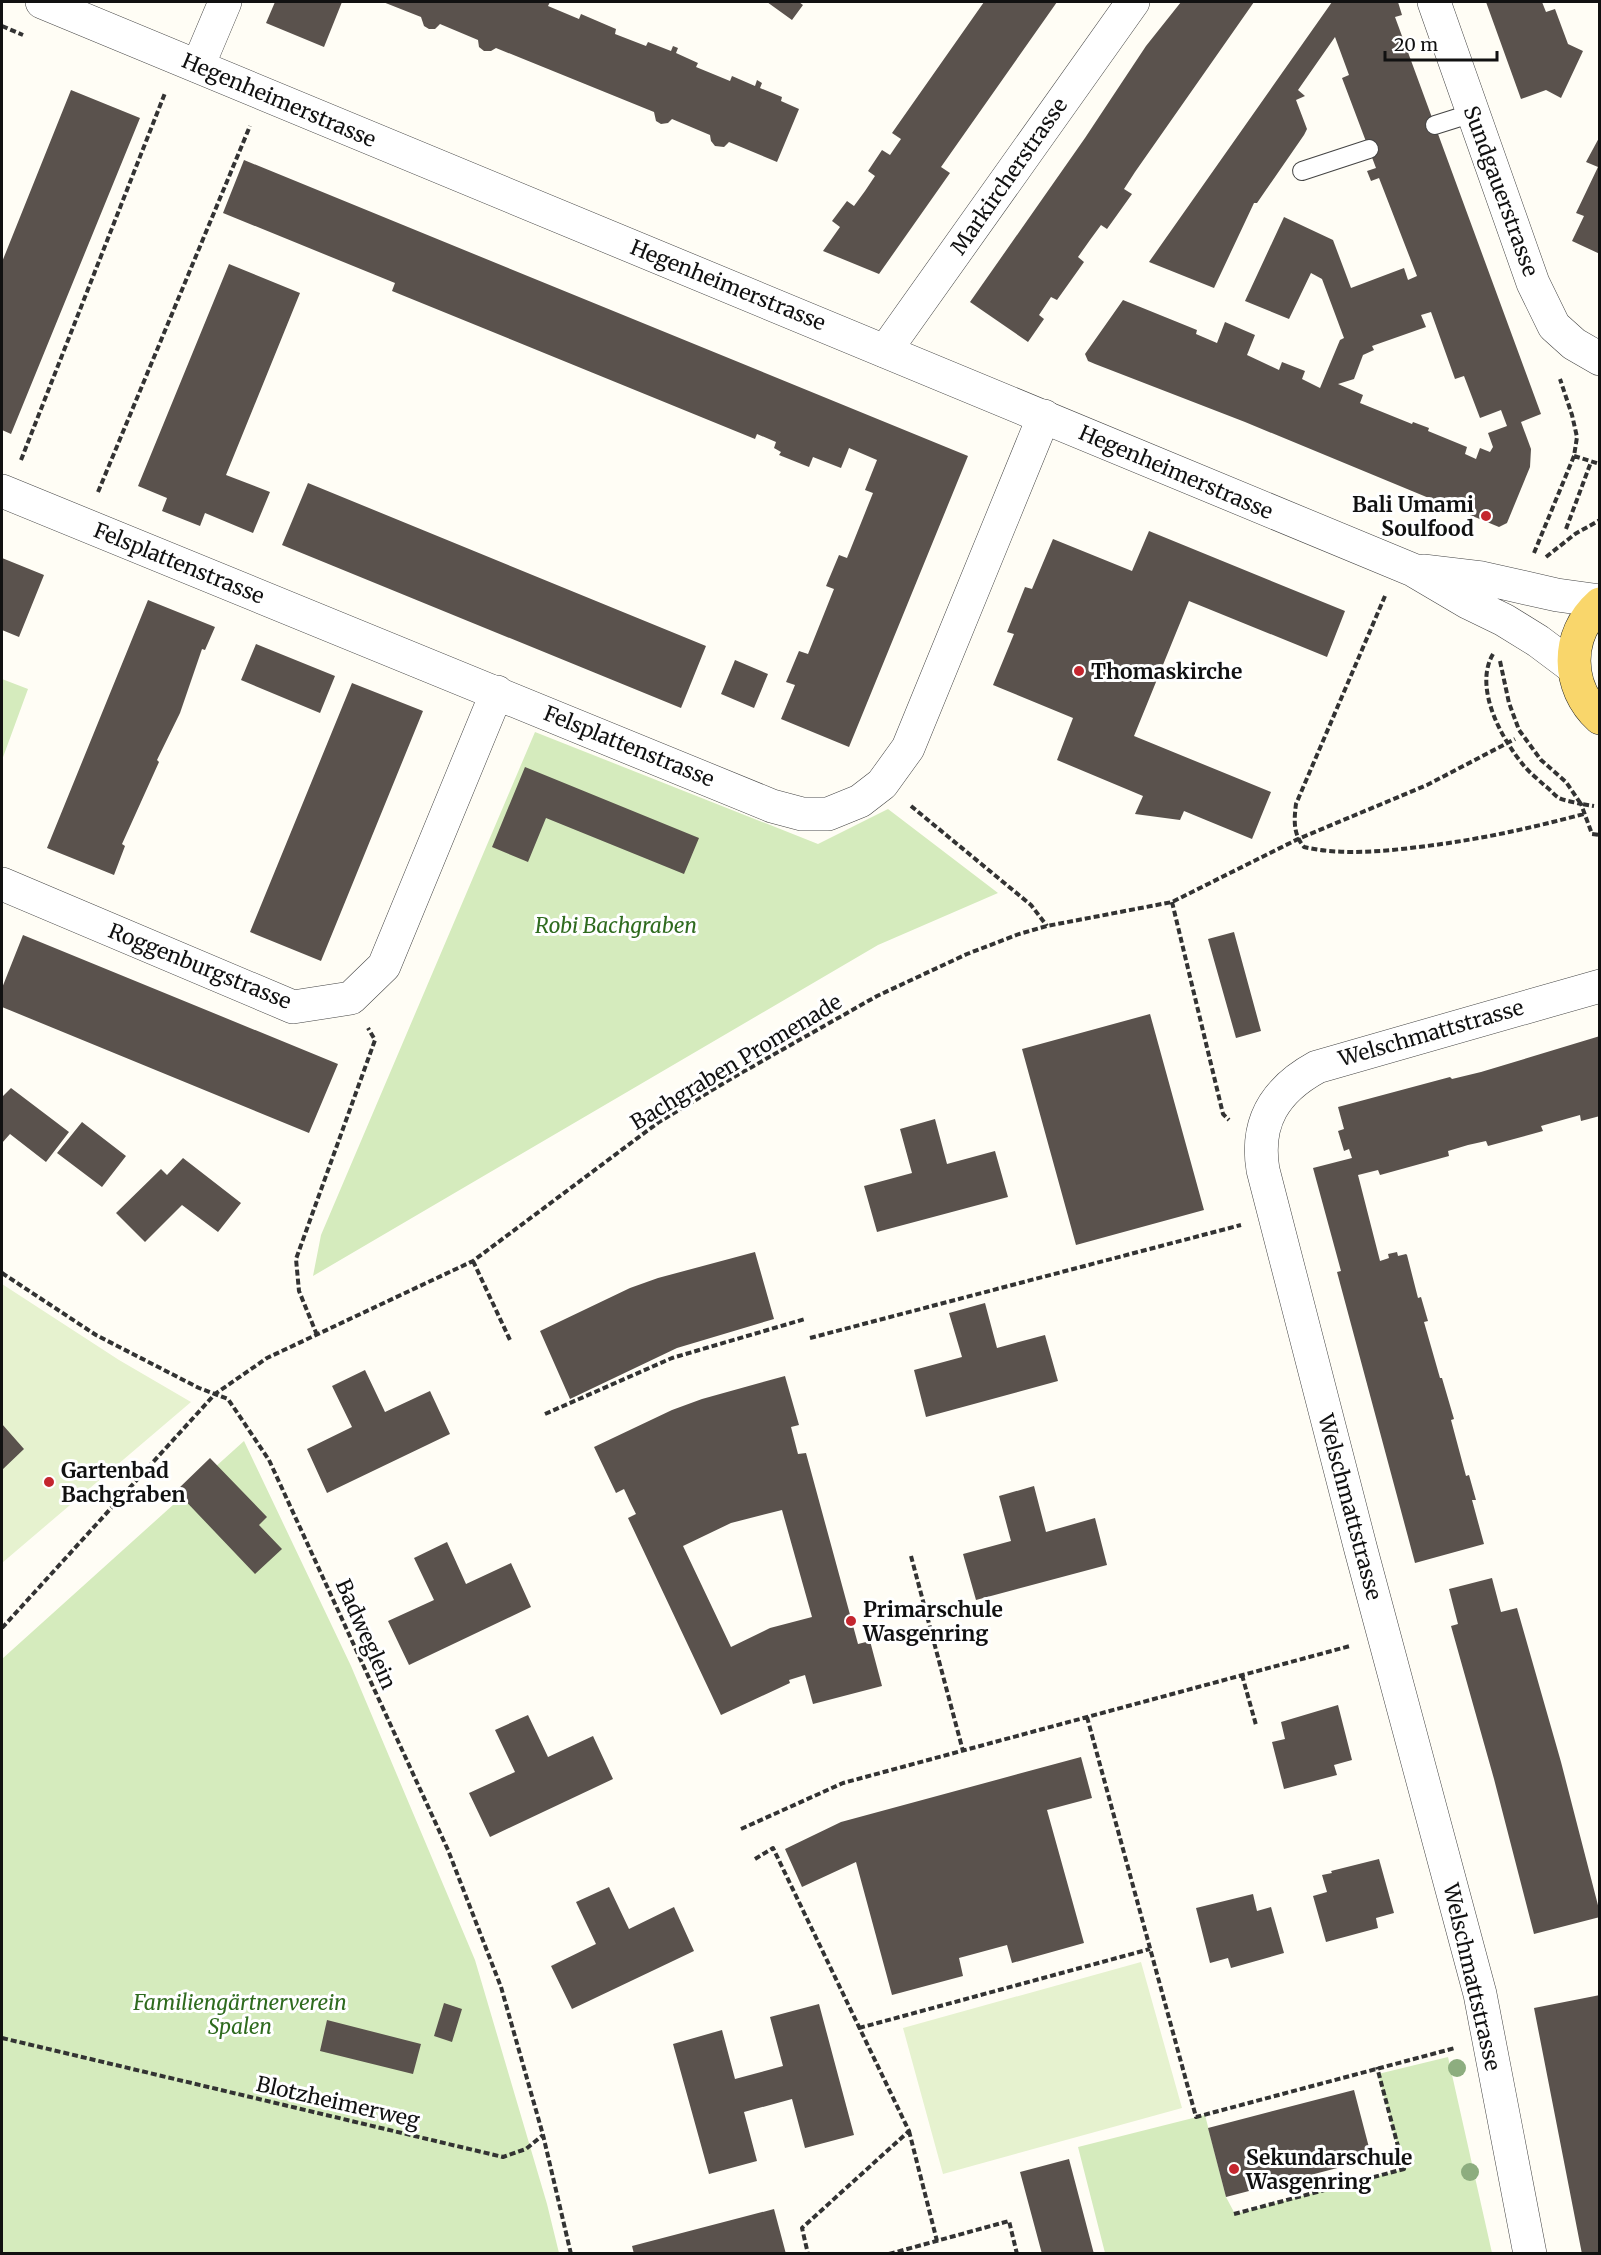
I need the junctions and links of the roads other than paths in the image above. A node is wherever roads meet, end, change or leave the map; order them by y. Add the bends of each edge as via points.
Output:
1 (42, 2) edge
2 (225, 2) edge
3 (1133, 2) edge
4 (1434, 2) edge
5 (198, 66) junction
6 (1473, 113) junction
7 (1435, 125) dead end
8 (1369, 148) dead end
9 (1302, 171) dead end
10 (885, 351) junction
11 (1599, 359) edge
12 (1044, 417) junction
13 (5, 492) edge
14 (1406, 567) junction
15 (1599, 602) edge
16 (1574, 668) junction
17 (497, 692) junction
18 (1593, 711) edge
19 (1599, 736) edge
20 (2, 885) edge
21 (1599, 986) edge
22 (1530, 2253) edge

1 - 5 street, Hegenheimerstrasse
2 - 5 street
3 - 10 street, Markircherstrasse
4 - 6 street, Sundgauerstrasse
5 - 10 street, Hegenheimerstrasse
6 - 7 lane
6 - 11 street, Sundgauerstrasse via 1533,283 1554,326
8 - 9 lane
10 - 12 street, Hegenheimerstrasse
12 - 14 street, Hegenheimerstrasse
12 - 17 street, Felsplattenstrasse via 908,748 882,784 860,801 828,814 802,814 772,806
13 - 17 street, Felsplattenstrasse
14 - 15 street, Hegenheimerstrasse
14 - 16 street, Hegenheimerstrasse via 1504,620
15 - 16 main road via 1577,638
16 - 18 main road via 1578,686
17 - 20 street, Roggenburgstrasse via 384,966 351,998 293,1007
18 - 19 main road
21 - 22 street, Welschmattstrasse via 1317,1067 1298,1077 1270,1109 1259,1149 1480,1994

